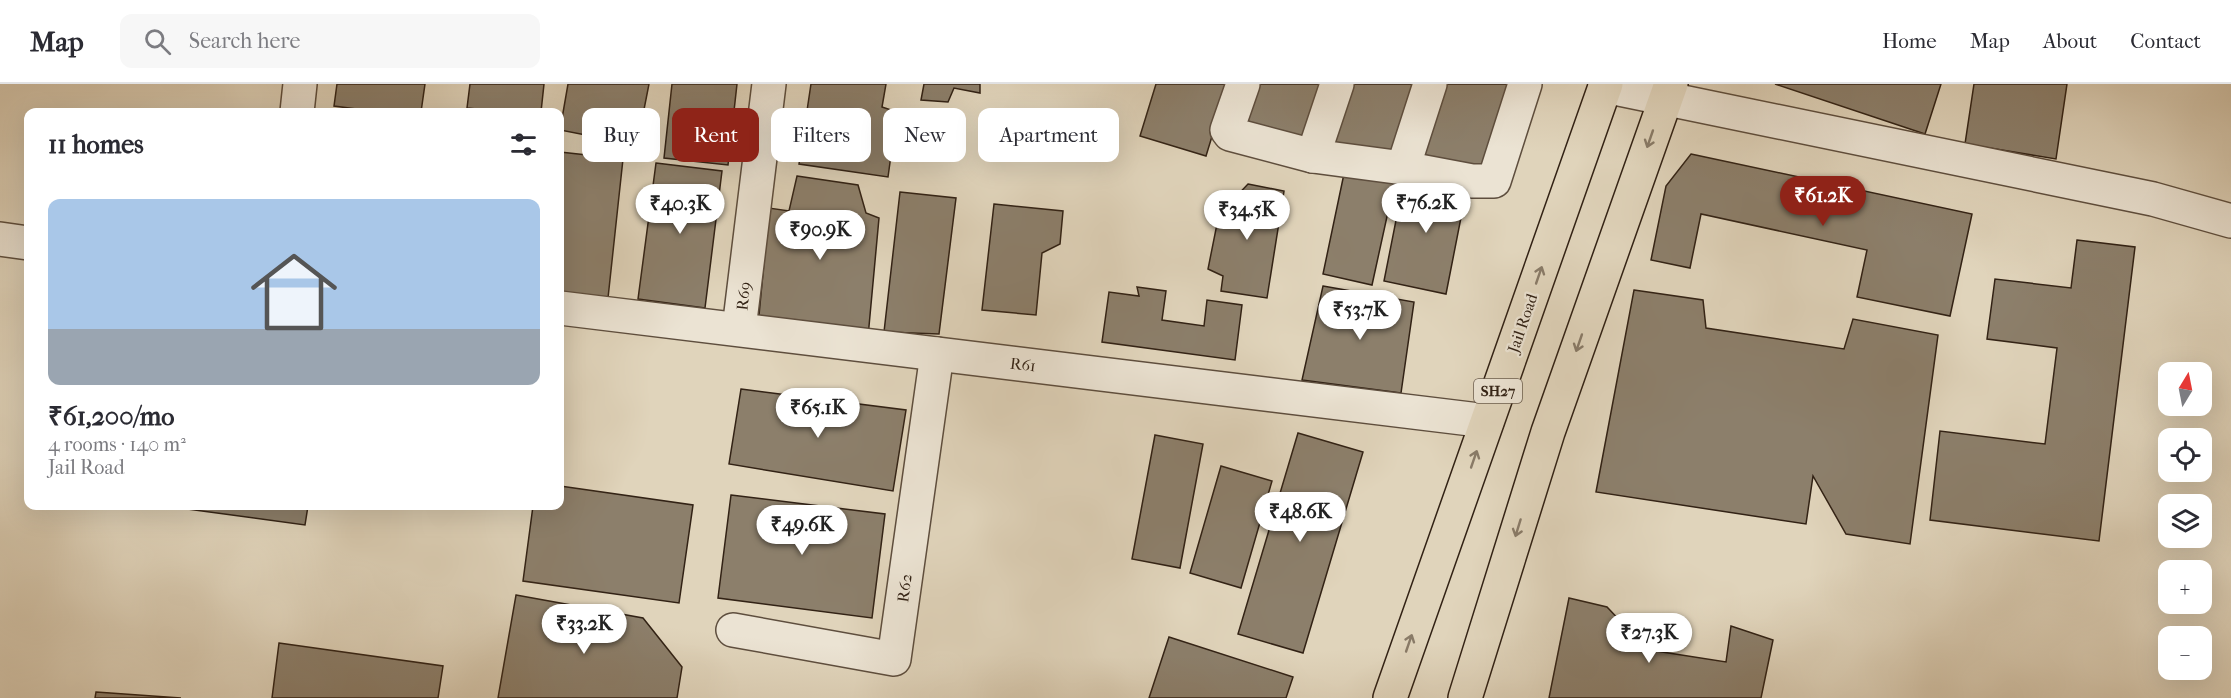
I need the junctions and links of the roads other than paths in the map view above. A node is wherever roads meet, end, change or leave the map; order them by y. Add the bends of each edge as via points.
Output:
1 (300, 84) edge
2 (769, 84) edge
3 (1243, 84) edge
4 (1337, 84) edge
5 (1430, 84) edge
6 (1525, 84) edge
7 (1605, 85) edge
8 (1668, 92) edge
9 (297, 108) edge
10 (1313, 156) junction
11 (1403, 168) junction
12 (2231, 221) edge
13 (0, 239) edge
14 (24, 242) edge
15 (564, 308) edge
16 (739, 329) junction
17 (938, 354) junction
18 (1487, 421) junction
19 (733, 630) dead end
20 (1390, 698) edge
21 (1466, 698) edge

1 - 9 street
2 - 16 street, R69
3 - 10 street via 1227,130 1230,134
4 - 10 street
5 - 11 street
6 - 11 street via 1494,181 1472,181
7 - 8 street
18 -> 7 main road, Jail Road / SH27
8 - 12 street via 2153,199
8 -> 21 main road via 1548,432
10 - 11 street
13 - 14 street
15 - 16 street, R61
16 - 17 street, R61
17 - 18 street, R61
17 - 19 street, R62 via 894,659
20 -> 18 main road, Jail Road / SH27

